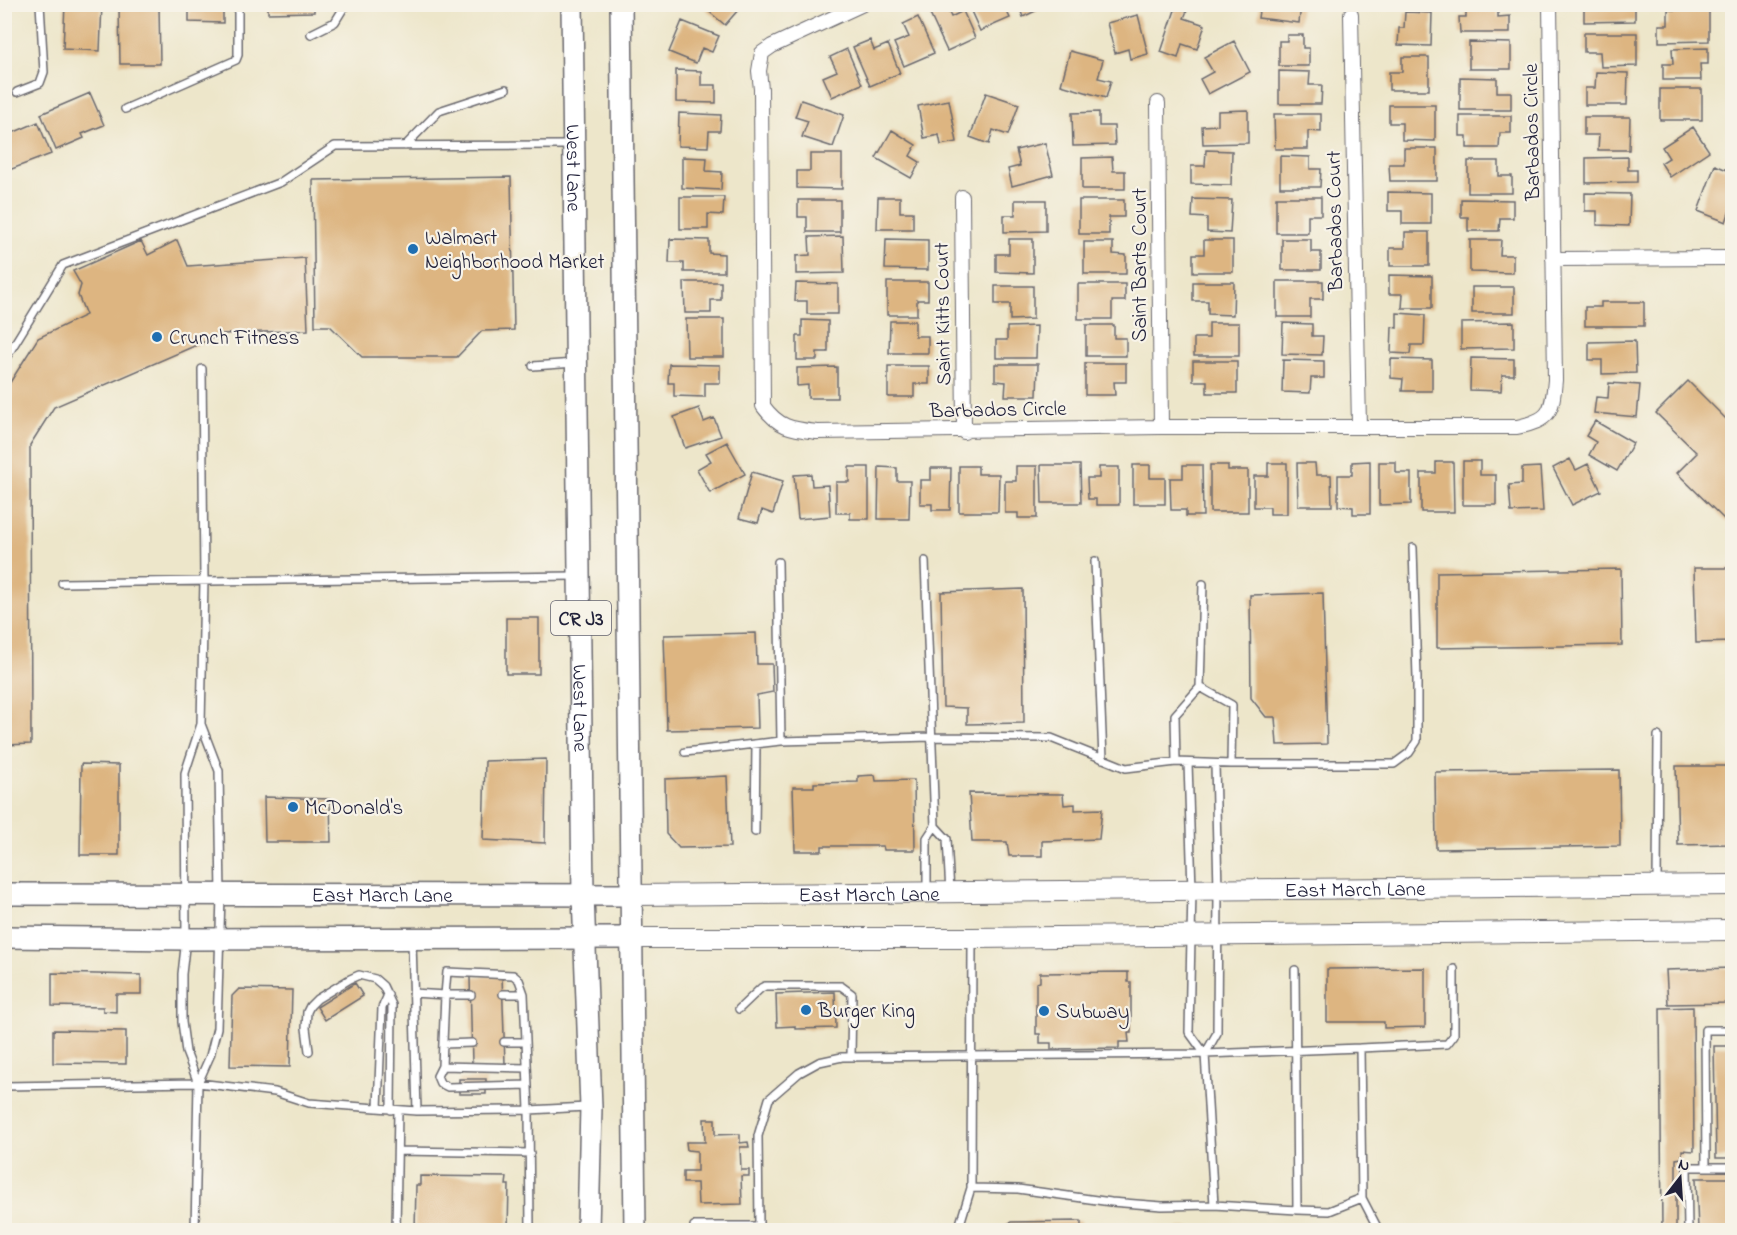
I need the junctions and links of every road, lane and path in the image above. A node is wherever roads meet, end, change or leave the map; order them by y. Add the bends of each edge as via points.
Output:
1 (40, 4) edge
2 (238, 4) edge
3 (346, 4) edge
4 (572, 4) edge
5 (621, 4) edge
6 (862, 4) edge
7 (1550, 4) edge
8 (1351, 14) dead end
9 (311, 34) dead end
10 (506, 89) dead end
11 (17, 92) dead end
12 (1158, 103) dead end
13 (125, 109) dead end
14 (574, 145) junction
15 (405, 146) junction
16 (962, 197) dead end
17 (1732, 258) edge
18 (1553, 259) junction
19 (4, 361) edge
20 (575, 363) junction
21 (533, 366) dead end
22 (202, 369) dead end
23 (1161, 427) junction
24 (1359, 427) junction
25 (964, 432) junction
26 (1413, 548) dead end
27 (925, 561) dead end
28 (1095, 561) dead end
29 (778, 562) dead end
30 (580, 575) junction
31 (204, 580) junction
32 (62, 583) dead end
33 (1203, 584) dead end
34 (1200, 687) junction
35 (201, 724) junction
36 (1658, 736) dead end
37 (931, 737) junction
38 (781, 741) junction
39 (756, 744) junction
40 (685, 752) dead end
41 (1103, 759) junction
42 (1176, 762) junction
43 (1188, 762) junction
44 (1215, 764) junction
45 (1231, 764) junction
46 (935, 826) junction
47 (755, 832) dead end
48 (1657, 885) junction
49 (1732, 885) edge
50 (1192, 890) junction
51 (1218, 890) junction
52 (4, 894) edge
53 (583, 895) junction
54 (632, 895) junction
55 (927, 895) junction
56 (950, 895) junction
57 (185, 896) junction
58 (221, 896) junction
59 (1732, 930) edge
60 (1190, 936) junction
61 (1217, 936) junction
62 (4, 937) edge
63 (585, 938) junction
64 (632, 938) junction
65 (972, 938) junction
66 (186, 939) junction
67 (220, 939) junction
68 (412, 939) junction
69 (1454, 969) dead end
70 (1295, 970) dead end
71 (413, 993) junction
72 (503, 994) dead end
73 (524, 994) junction
74 (388, 995) junction
75 (445, 995) junction
76 (471, 995) dead end
77 (739, 1009) dead end
78 (1732, 1030) edge
79 (504, 1042) dead end
80 (526, 1042) junction
81 (472, 1043) dead end
82 (443, 1044) junction
83 (1360, 1048) junction
84 (1295, 1050) junction
85 (309, 1051) dead end
86 (1205, 1054) junction
87 (972, 1056) junction
88 (852, 1057) junction
89 (442, 1066) junction
90 (527, 1068) junction
91 (198, 1083) junction
92 (528, 1084) junction
93 (4, 1086) edge
94 (591, 1107) junction
95 (378, 1108) junction
96 (395, 1110) junction
97 (529, 1110) junction
98 (417, 1111) junction
99 (398, 1151) junction
100 (530, 1153) junction
101 (1706, 1167) junction
102 (1732, 1167) edge
103 (971, 1188) junction
104 (1362, 1198) junction
105 (1214, 1205) junction
106 (1297, 1210) junction
107 (761, 1228) edge
108 (195, 1230) edge
109 (396, 1230) edge
110 (530, 1230) edge
111 (588, 1230) edge
112 (635, 1230) edge
113 (694, 1230) edge
114 (956, 1230) edge
115 (1376, 1230) edge
116 (1688, 1230) edge

1 - 11 lane via 44,72 40,83
2 - 13 lane via 236,60
3 - 9 lane via 335,22
4 - 14 main road, West Lane / CR J3
5 - 54 main road, CR J3
6 - 25 street, Barbados Circle via 762,53 759,71 763,406 773,419 792,429
7 - 18 street, Barbados Circle
8 - 24 street, Barbados Court
10 - 15 lane via 439,111
12 - 23 street, Saint Barts Court
14 - 15 lane
14 - 20 main road, West Lane / CR J3
15 - 19 lane via 336,146 281,183 63,265
16 - 25 street, Saint Kitts Court
17 - 18 street
18 - 24 street, Barbados Circle via 1555,380 1548,413 1536,423 1516,427
20 - 21 lane
20 - 30 main road, West Lane / CR J3
22 - 31 lane
23 - 24 street, Barbados Circle
23 - 25 street, Barbados Circle
26 - 45 lane via 1417,741 1409,753 1394,764
27 - 37 lane
28 - 41 lane
29 - 38 lane
30 - 31 lane
30 - 53 main road, West Lane / CR J3
31 - 32 lane
31 - 35 lane
33 - 34 lane
34 - 42 lane via 1175,715
34 - 45 lane via 1232,705
35 - 57 lane via 185,773
35 - 58 lane via 219,771
36 - 48 lane
37 - 38 lane
37 - 41 lane via 1051,738
37 - 46 lane
38 - 39 lane
39 - 40 lane
39 - 47 lane
41 - 42 lane via 1126,768
42 - 43 lane
43 - 44 lane
43 - 50 lane
44 - 45 lane
44 - 51 lane
46 - 55 lane via 927,838
46 - 56 lane via 947,839
48 - 49 main road, East March Lane
48 - 51 main road, East March Lane
50 - 51 main road, East March Lane
50 - 56 main road, East March Lane
50 - 60 lane
51 - 61 lane
52 - 57 main road, East March Lane
53 - 54 main road, East March Lane
53 - 58 main road, East March Lane
53 - 63 main road, West Lane / CR J3
54 - 55 main road, East March Lane
54 - 64 main road, CR J3
55 - 56 main road, East March Lane
57 - 58 main road, East March Lane
57 - 66 lane
58 - 67 lane
59 - 61 main road, East March Lane
60 - 61 main road, East March Lane
60 - 65 main road, East March Lane
60 - 86 lane via 1189,1032
61 - 86 lane via 1216,1033
62 - 66 main road, East March Lane
63 - 64 main road, East March Lane
63 - 68 main road, East March Lane
63 - 94 main road, West Lane / CR J3
64 - 65 main road, East March Lane
64 - 112 main road, CR J3
65 - 87 lane
66 - 67 main road, East March Lane
66 - 91 lane via 182,1022 186,1052
67 - 68 main road, East March Lane
67 - 91 lane via 217,1028
68 - 71 lane
69 - 83 lane via 1454,1035 1447,1044
70 - 84 lane
71 - 75 lane
71 - 98 lane
72 - 73 lane
73 - 75 lane via 513,975 447,972
73 - 80 lane
74 - 85 lane via 375,979 360,975 317,999 307,1012
74 - 95 lane via 382,1008
74 - 96 lane via 392,1005
75 - 76 lane
75 - 82 lane
77 - 88 lane via 765,986 841,986 852,994
78 - 101 lane via 1705,1030
79 - 80 lane
80 - 90 lane
81 - 82 lane
82 - 89 lane
83 - 84 lane
83 - 104 lane
84 - 86 lane
84 - 106 lane
86 - 87 lane
86 - 105 lane
87 - 88 lane
87 - 103 lane
88 - 107 lane via 819,1062 799,1073 770,1099 758,1136
89 - 90 lane
89 - 92 lane via 437,1076 448,1087
90 - 92 lane
91 - 93 lane
91 - 95 lane via 274,1092 309,1103
91 - 108 lane
92 - 97 lane
94 - 97 lane
94 - 111 main road, West Lane / CR J3
95 - 96 lane
96 - 98 lane
96 - 99 lane
97 - 98 lane
97 - 100 lane
99 - 100 lane
99 - 109 lane
100 - 110 lane
101 - 102 lane
101 - 116 lane via 1687,1167
103 - 105 lane via 1018,1189 1112,1203
103 - 114 lane
104 - 106 lane via 1329,1211
104 - 115 lane
105 - 106 lane
107 - 113 lane via 694,1226

